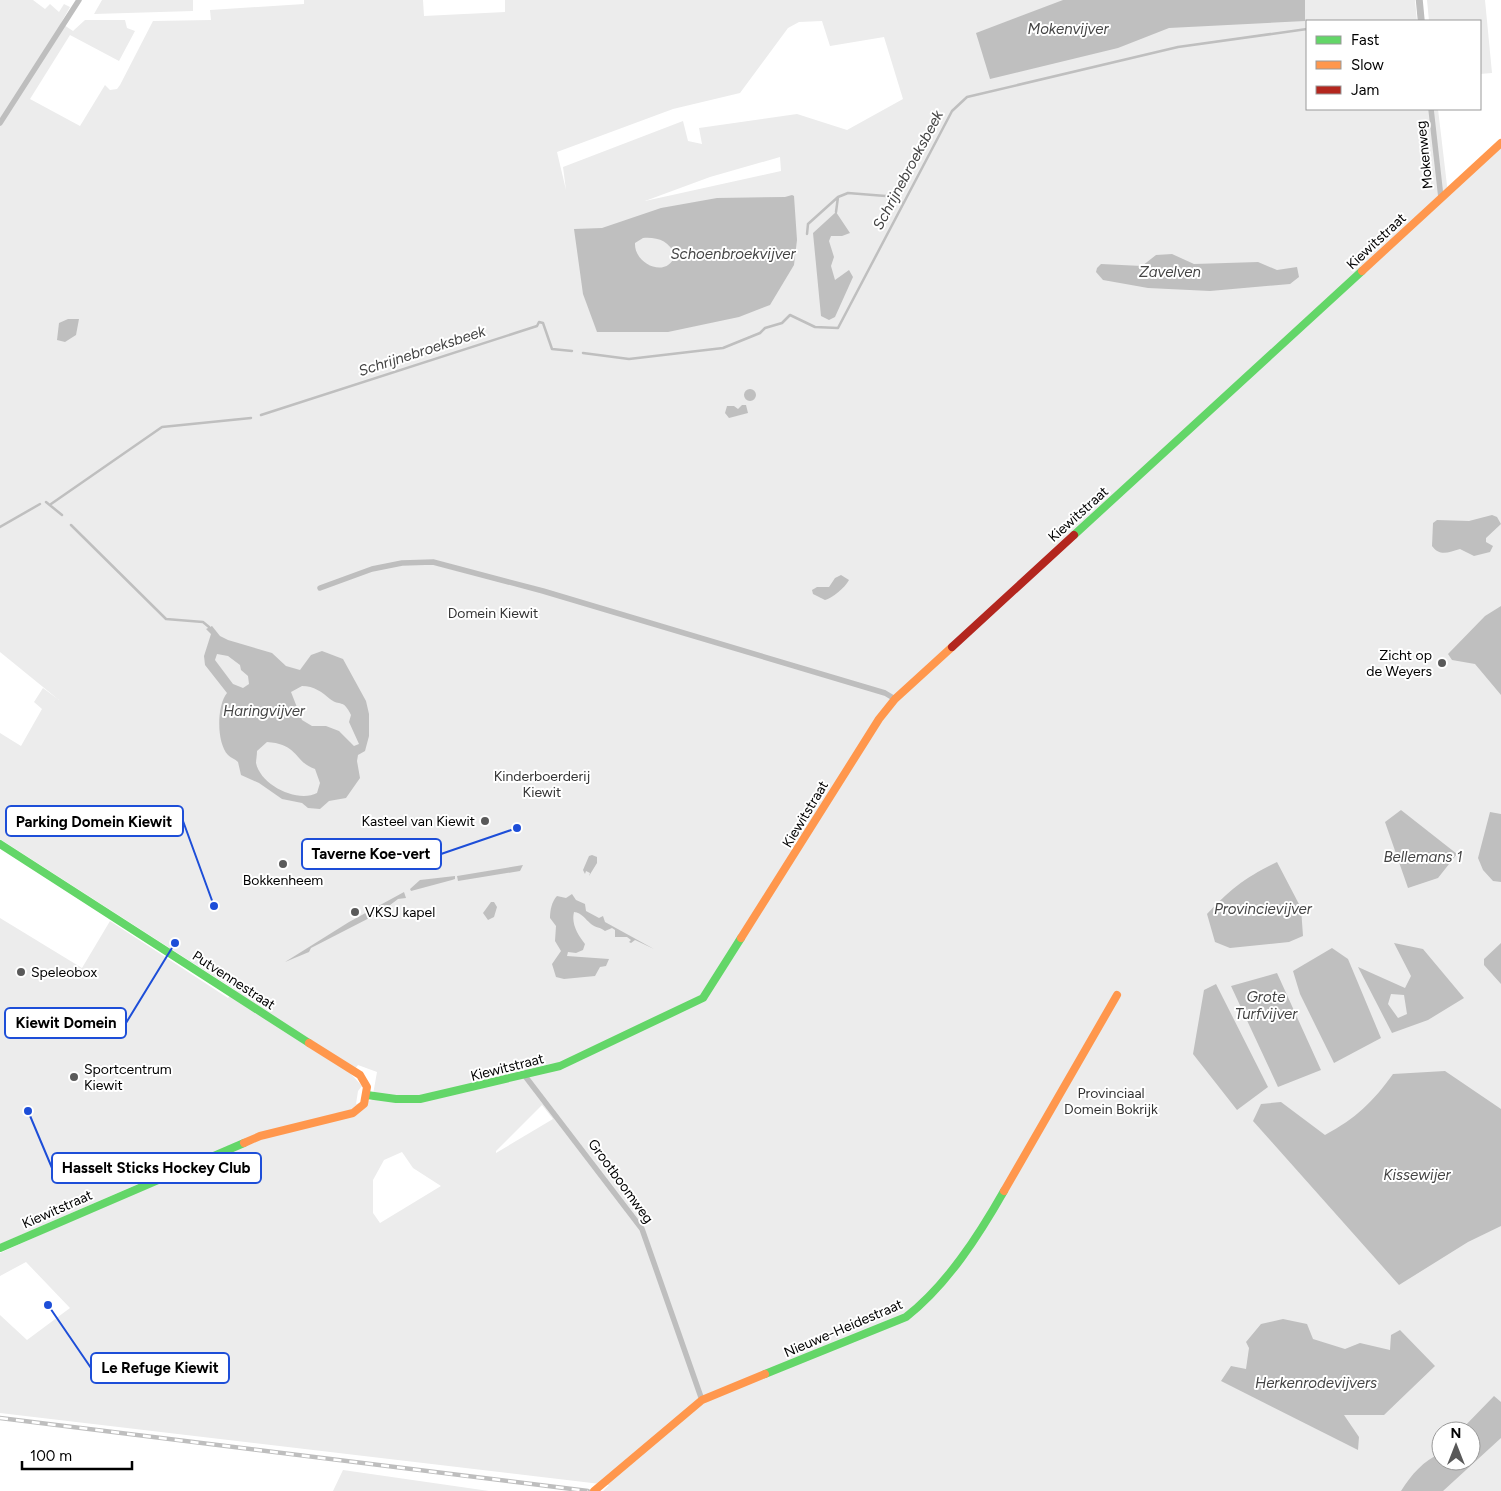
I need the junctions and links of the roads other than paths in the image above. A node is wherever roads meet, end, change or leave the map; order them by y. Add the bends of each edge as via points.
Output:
1 (79, 0) edge
2 (1420, 0) edge
3 (1422, 20) edge
4 (1431, 110) edge
5 (0, 123) edge
6 (1501, 143) edge
7 (1441, 198) junction
8 (320, 588) dead end
9 (895, 699) junction
10 (0, 844) edge
11 (1117, 995) dead end
12 (525, 1076) junction
13 (367, 1095) junction
14 (0, 1248) edge
15 (702, 1400) junction
16 (594, 1491) edge

1 - 5 street
2 - 3 street
4 - 7 street, Mokenweg
6 - 7 street, Kiewitstraat
7 - 9 street, Kiewitstraat
8 - 9 street via 372,569 402,563 433,562 543,591 885,693
9 - 12 street, Kiewitstraat via 879,719 703,998 581,1058
10 - 13 street, Putvennestraat via 360,1075 368,1087
11 - 15 street, Nieuwe-Heidestraat via 978,1236 920,1306 906,1318
12 - 13 street, Kiewitstraat via 420,1099
12 - 15 street, Grootboomweg via 642,1229
13 - 14 street, Kiewitstraat via 364,1104 353,1113 260,1136
15 - 16 street, Nieuwe-Heidestraat

